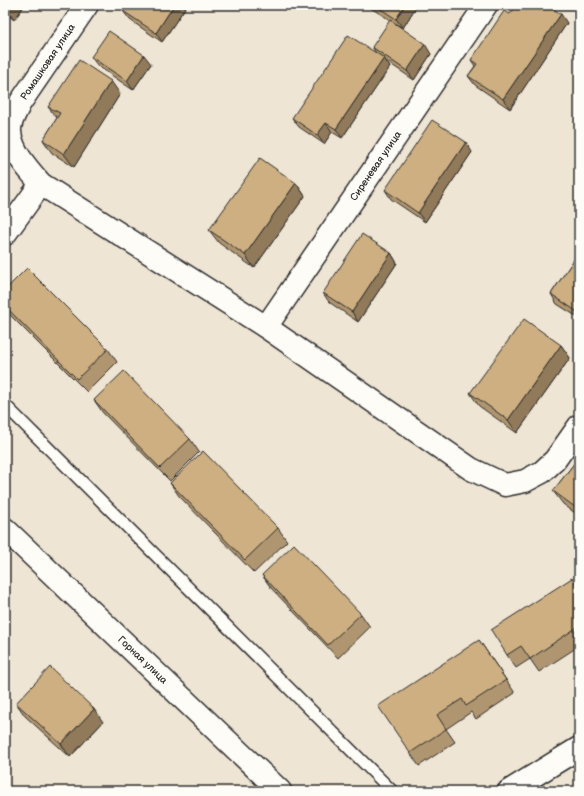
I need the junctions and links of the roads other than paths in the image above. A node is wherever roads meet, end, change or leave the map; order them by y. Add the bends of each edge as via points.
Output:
1 (87, 5) edge
2 (486, 5) edge
3 (40, 184) junction
4 (5, 234) edge
5 (266, 327) junction
6 (5, 405) edge
7 (579, 426) edge
8 (5, 529) edge
9 (579, 748) edge
10 (280, 791) edge
11 (392, 791) edge
12 (509, 791) edge

1 - 3 street, Ромашковая улица via 20,103 12,120 10,132 13,144 24,164
2 - 5 street, Сиреневая улица
3 - 4 street
3 - 5 street
5 - 7 street via 470,470 505,485 525,481 542,472 555,460
6 - 11 lane
8 - 10 street, Горная улица
9 - 12 street

